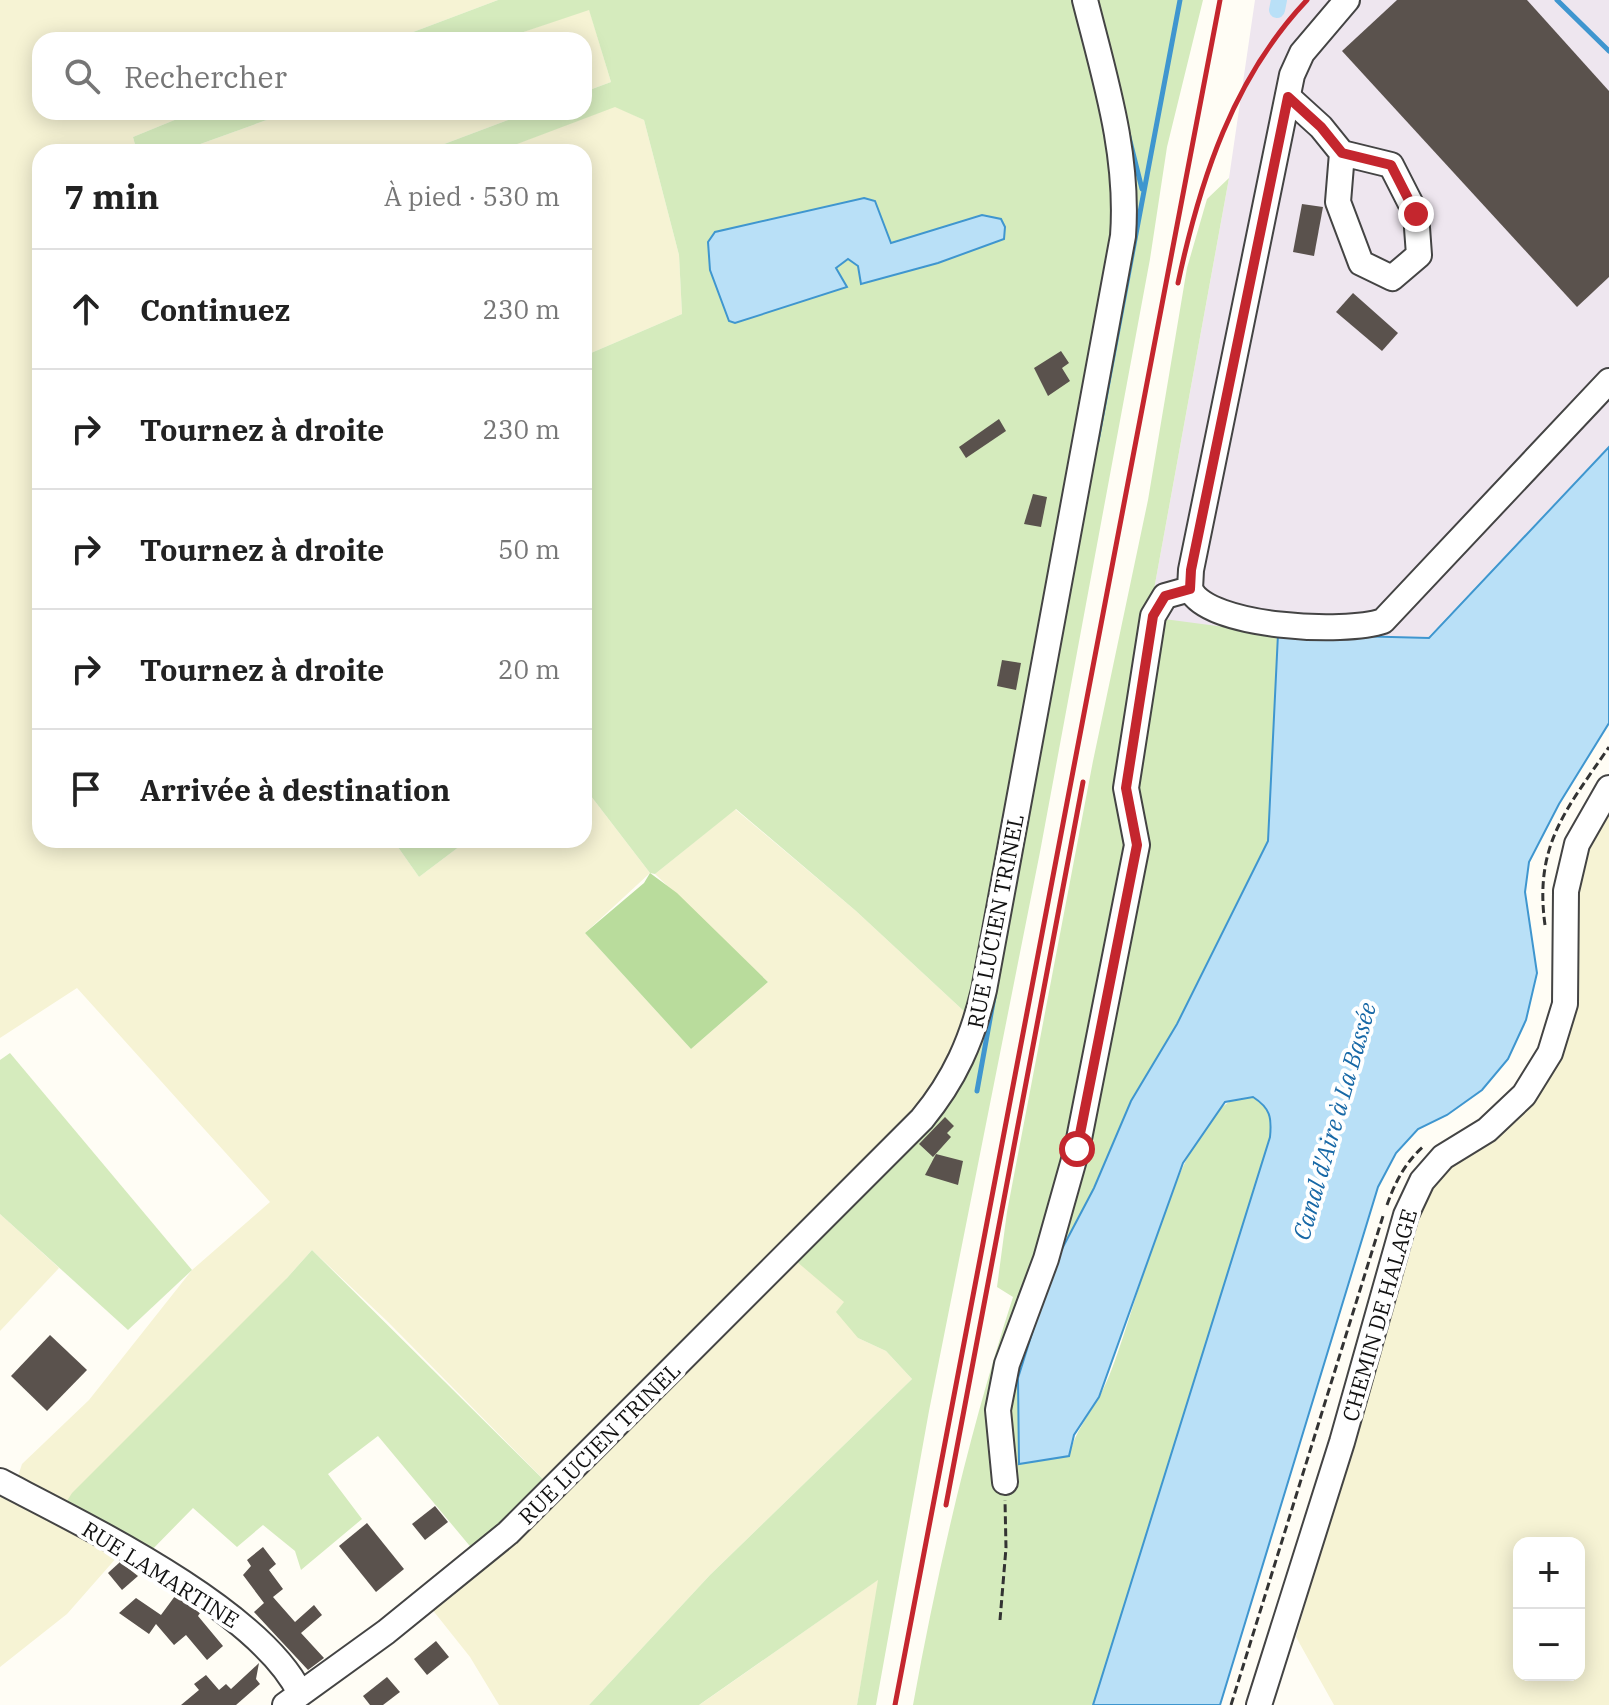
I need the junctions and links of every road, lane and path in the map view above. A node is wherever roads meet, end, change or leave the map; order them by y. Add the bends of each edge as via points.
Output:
1 (1085, 0) edge
2 (1347, 0) edge
3 (1288, 97) junction
4 (1342, 153) junction
5 (1609, 381) edge
6 (1190, 589) junction
7 (1609, 788) edge
8 (0, 1481) edge
9 (1005, 1482) joint
10 (1000, 1620) dead end
11 (292, 1699) edge
12 (1259, 1705) edge

1 - 11 street, RUE LUCIEN TRINEL via 1118,129 1125,187 1123,236 984,990 968,1049 922,1119 508,1533 443,1588
2 - 3 street via 1302,53
3 - 4 street
3 - 6 street
4 - 4 street via 1338,202 1361,263 1392,278 1419,255 1416,214 1391,165
5 - 6 street via 1383,621 1348,629 1271,622 1211,609
6 - 9 street via 1165,596 1153,616 1126,788 1137,845 1077,1149 1046,1259 1007,1364 998,1410
7 - 12 street, CHEMIN DE HALAGE via 1577,844 1566,891 1565,1004 1550,1053 1524,1095 1487,1130 1443,1157 1422,1181 1406,1215
8 - 11 street, RUE LAMARTINE via 114,1540 249,1630 292,1677
9 - 10 path

